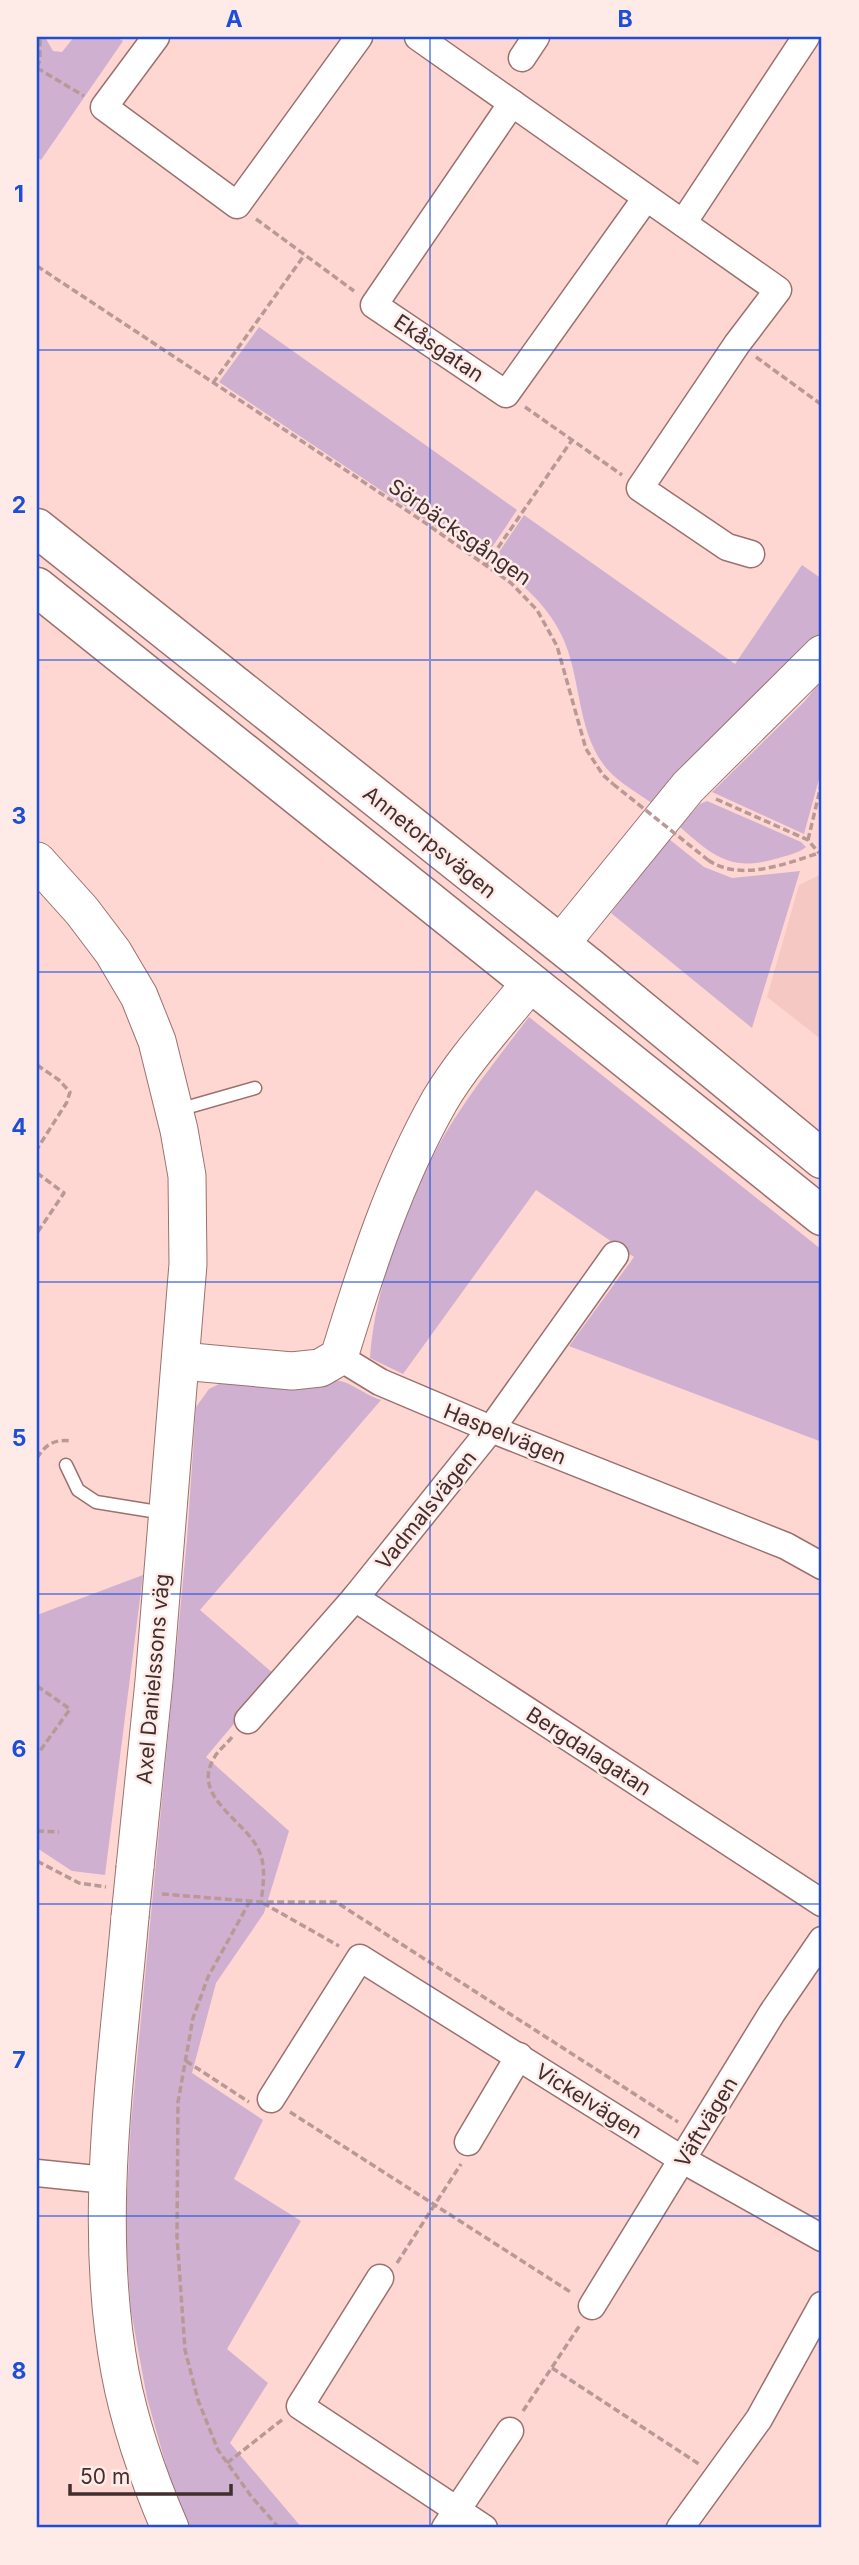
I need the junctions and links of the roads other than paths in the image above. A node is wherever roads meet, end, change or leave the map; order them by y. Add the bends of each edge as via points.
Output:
1 (156, 37) edge
2 (359, 37) edge
3 (418, 37) edge
4 (806, 37) edge
5 (512, 103) junction
6 (646, 198) junction
7 (683, 223) junction
8 (37, 527) edge
9 (751, 554) dead end
10 (46, 595) edge
11 (822, 654) edge
12 (37, 861) edge
13 (570, 932) tunnel mouth
14 (518, 998) tunnel mouth
15 (255, 1088) dead end
16 (175, 1111) junction
17 (822, 1159) edge
18 (822, 1216) edge
19 (615, 1255) dead end
20 (340, 1357) junction
21 (181, 1361) junction
22 (491, 1429) junction
23 (66, 1465) dead end
24 (168, 1514) junction
25 (822, 1566) edge
26 (355, 1598) junction
27 (248, 1720) road end
28 (822, 1903) edge
29 (822, 1940) edge
30 (519, 2056) junction
31 (271, 2099) road end
32 (468, 2143) road end
33 (683, 2160) junction
34 (37, 2173) edge
35 (106, 2180) junction
36 (822, 2238) edge
37 (380, 2278) road end
38 (822, 2305) edge
39 (593, 2306) road end
40 (510, 2431) road end
41 (451, 2519) edge
42 (170, 2528) edge
43 (484, 2528) edge
44 (680, 2528) edge

1 - 2 street via 104,107 237,205
3 - 5 street
4 - 7 street
5 - 6 street
5 - 6 street, Ekåsgatan via 374,305 506,394
6 - 7 street
7 - 9 street via 778,290 640,488 727,547
8 - 17 main road, Annetorpsvägen
10 - 18 main road
11 - 13 street via 688,787
12 - 16 street, Axel Danielssons väg via 113,952 139,996 157,1041
14 - 20 street via 455,1077 410,1159 371,1254
15 - 16 lane
16 - 21 street, Axel Danielssons väg via 187,1176 188,1264
19 - 22 street, Vadmalsvägen
20 - 21 street via 320,1368 292,1371
20 - 22 street, Haspelvägen via 380,1382
21 - 24 street, Axel Danielssons väg
22 - 25 street, Haspelvägen via 786,1546
22 - 26 street, Vadmalsvägen
23 - 24 lane via 78,1490 96,1502
24 - 35 street, Axel Danielssons väg, bridge
26 - 27 street, Vadmalsvägen
26 - 28 street, Bergdalagatan
29 - 33 street, Väftvägen
30 - 31 street, Vickelvägen via 359,1958
30 - 32 street
30 - 33 street, Vickelvägen
33 - 36 street, Vickelvägen
33 - 39 street, Väftvägen
34 - 35 street
35 - 42 street, Axel Danielssons väg via 108,2265 120,2373 141,2456
37 - 41 street via 300,2406
38 - 44 street via 759,2419
40 - 41 street
41 - 43 street

